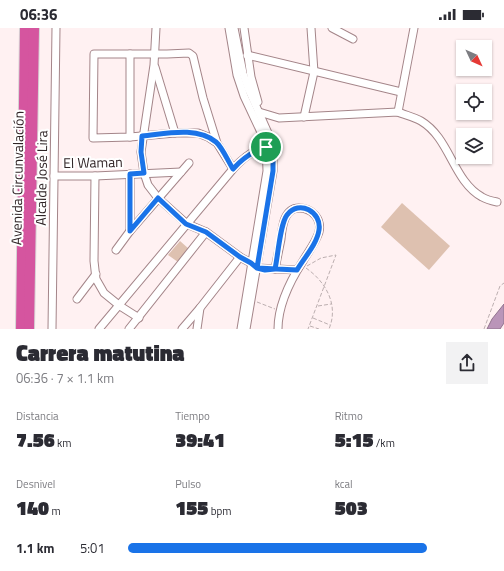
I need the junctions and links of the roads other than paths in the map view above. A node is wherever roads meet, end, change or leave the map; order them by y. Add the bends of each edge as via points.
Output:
1 (25, 28) edge
2 (34, 28) edge
3 (56, 28) edge
4 (156, 28) edge
5 (229, 28) edge
6 (234, 28) edge
7 (244, 28) edge
8 (311, 28) edge
9 (332, 28) edge
10 (414, 28) edge
11 (354, 39) dead end
12 (130, 54) junction
13 (155, 54) junction
14 (247, 55) junction
15 (154, 65) junction
16 (314, 71) junction
17 (401, 92) junction
18 (398, 112) junction
19 (261, 113) junction
20 (304, 117) junction
21 (175, 133) junction
22 (142, 136) junction
23 (130, 137) junction
24 (217, 143) junction
25 (270, 148) junction
26 (189, 164) dead end
27 (233, 169) junction
28 (181, 172) junction
29 (144, 173) junction
30 (130, 174) junction
31 (54, 176) junction
32 (95, 176) junction
33 (158, 198) junction
34 (497, 202) dead end
35 (186, 224) junction
36 (130, 231) junction
37 (206, 232) junction
38 (116, 250) dead end
39 (240, 257) junction
40 (254, 266) junction
41 (275, 269) junction
42 (297, 270) junction
43 (96, 274) junction
44 (77, 299) dead end
45 (120, 306) junction
46 (200, 308) junction
47 (139, 318) junction
48 (21, 329) edge
49 (29, 329) edge
50 (52, 329) edge
51 (99, 329) edge
52 (129, 329) edge
53 (182, 329) edge
54 (197, 329) edge
55 (241, 329) edge
56 (246, 329) edge
57 (278, 329) edge

1 - 48 highway, Avenida Circunvalación
2 - 49 highway, Avenida Circunvalación
3 - 31 street, Alcalde José Lira
4 - 13 street
5 - 25 street via 237,75 244,96
6 - 19 street via 243,73
7 - 14 street
8 - 16 street
9 - 11 street
10 - 17 street
12 - 13 street
12 - 23 street
12 - 23 street via 94,54 93,138
13 - 15 street
13 - 24 street via 189,53 193,56
14 - 16 street
14 - 19 street
15 - 21 street
15 - 22 street
16 - 17 street
16 - 20 street
17 - 18 street
18 - 20 street
18 - 34 street via 422,122 431,130 472,190
19 - 20 street via 279,118
19 - 25 street via 272,142
21 - 22 street
21 - 24 street via 198,133
22 - 23 street
22 - 29 street
24 - 27 street
25 - 27 street via 260,149 242,159
25 - 40 street via 273,171
26 - 28 street
27 - 35 street
28 - 29 street, El Waman
28 - 33 street
29 - 30 street, El Waman
29 - 33 street via 148,186
30 - 32 street, El Waman
30 - 36 street
31 - 32 street, El Waman
31 - 50 street, Alcalde José Lira
32 - 43 street
33 - 35 street
33 - 36 street
35 - 37 street
35 - 45 street
36 - 38 street
37 - 39 street
37 - 47 street
39 - 40 street
39 - 46 street
40 - 41 street via 265,270
40 - 55 street
40 - 56 street
41 - 42 street
41 - 42 street via 286,216 291,210 304,208 318,217 319,232
42 - 57 street via 287,289
43 - 44 street
43 - 45 street via 104,293
45 - 47 street
45 - 51 street
46 - 53 street
46 - 54 street
47 - 52 street

